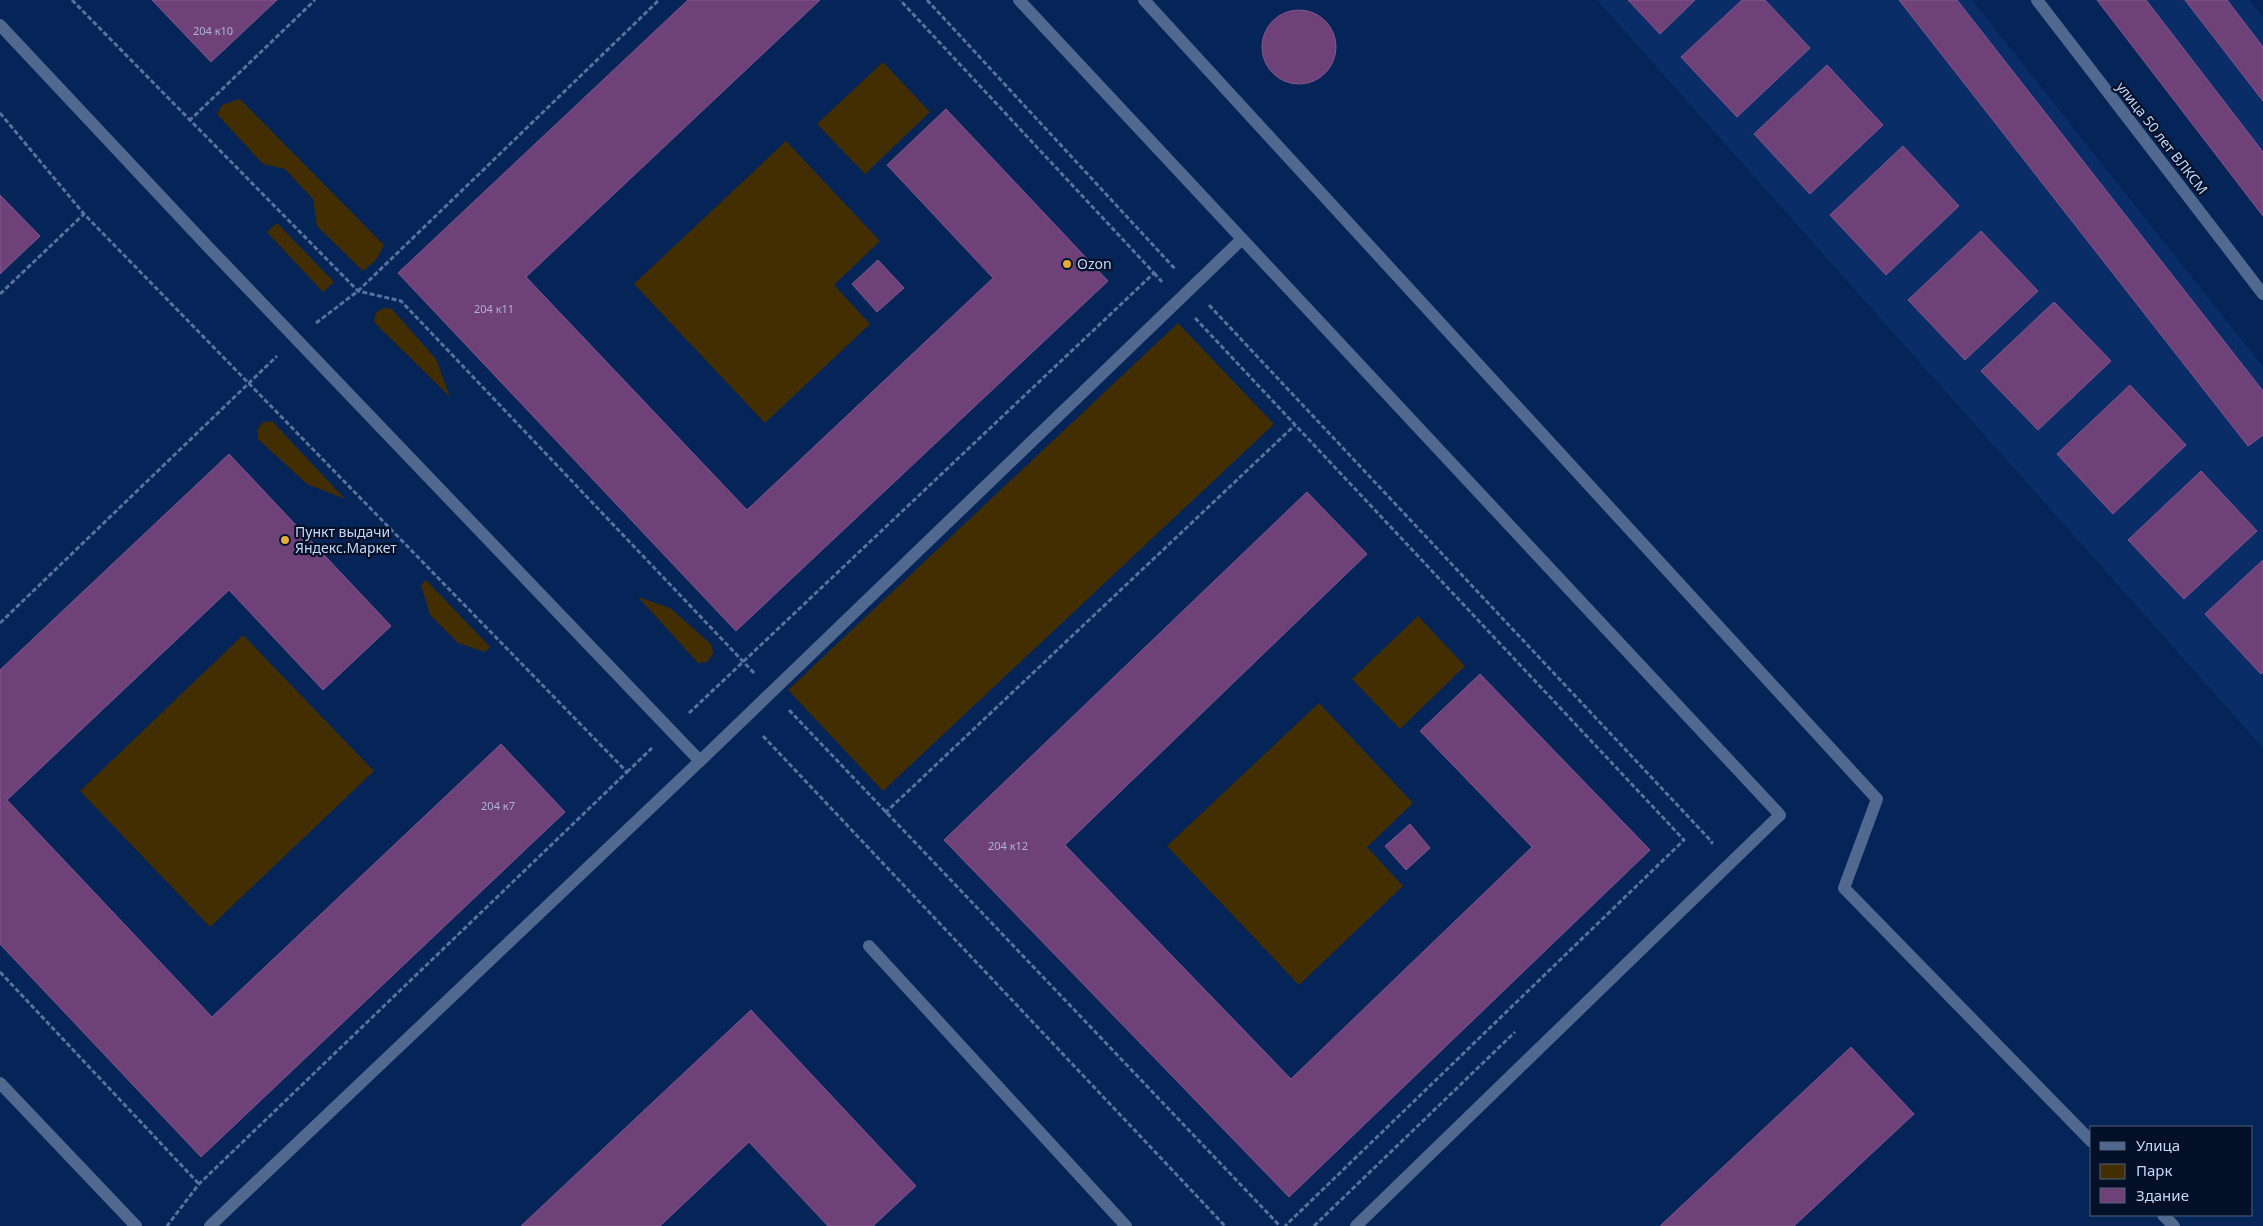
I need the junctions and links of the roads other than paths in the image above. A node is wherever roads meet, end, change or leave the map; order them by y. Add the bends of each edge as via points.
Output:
1 (1018, 0) edge
2 (1144, 0) edge
3 (2037, 0) edge
4 (0, 25) edge
5 (1241, 240) junction
6 (2263, 294) edge
7 (700, 761) junction
8 (869, 946) dead end
9 (0, 1083) edge
10 (2090, 1140) edge
11 (2164, 1216) edge
12 (136, 1226) edge
13 (210, 1226) edge
14 (1126, 1226) edge
15 (1356, 1226) edge
16 (2174, 1226) edge

1 - 5 street
2 - 10 street via 1877,799 1844,888
3 - 6 street, улица 50 лет ВЛКСМ
4 - 7 street
5 - 7 street
5 - 15 street via 1780,815
7 - 13 street
8 - 14 street
9 - 12 street
11 - 16 street

